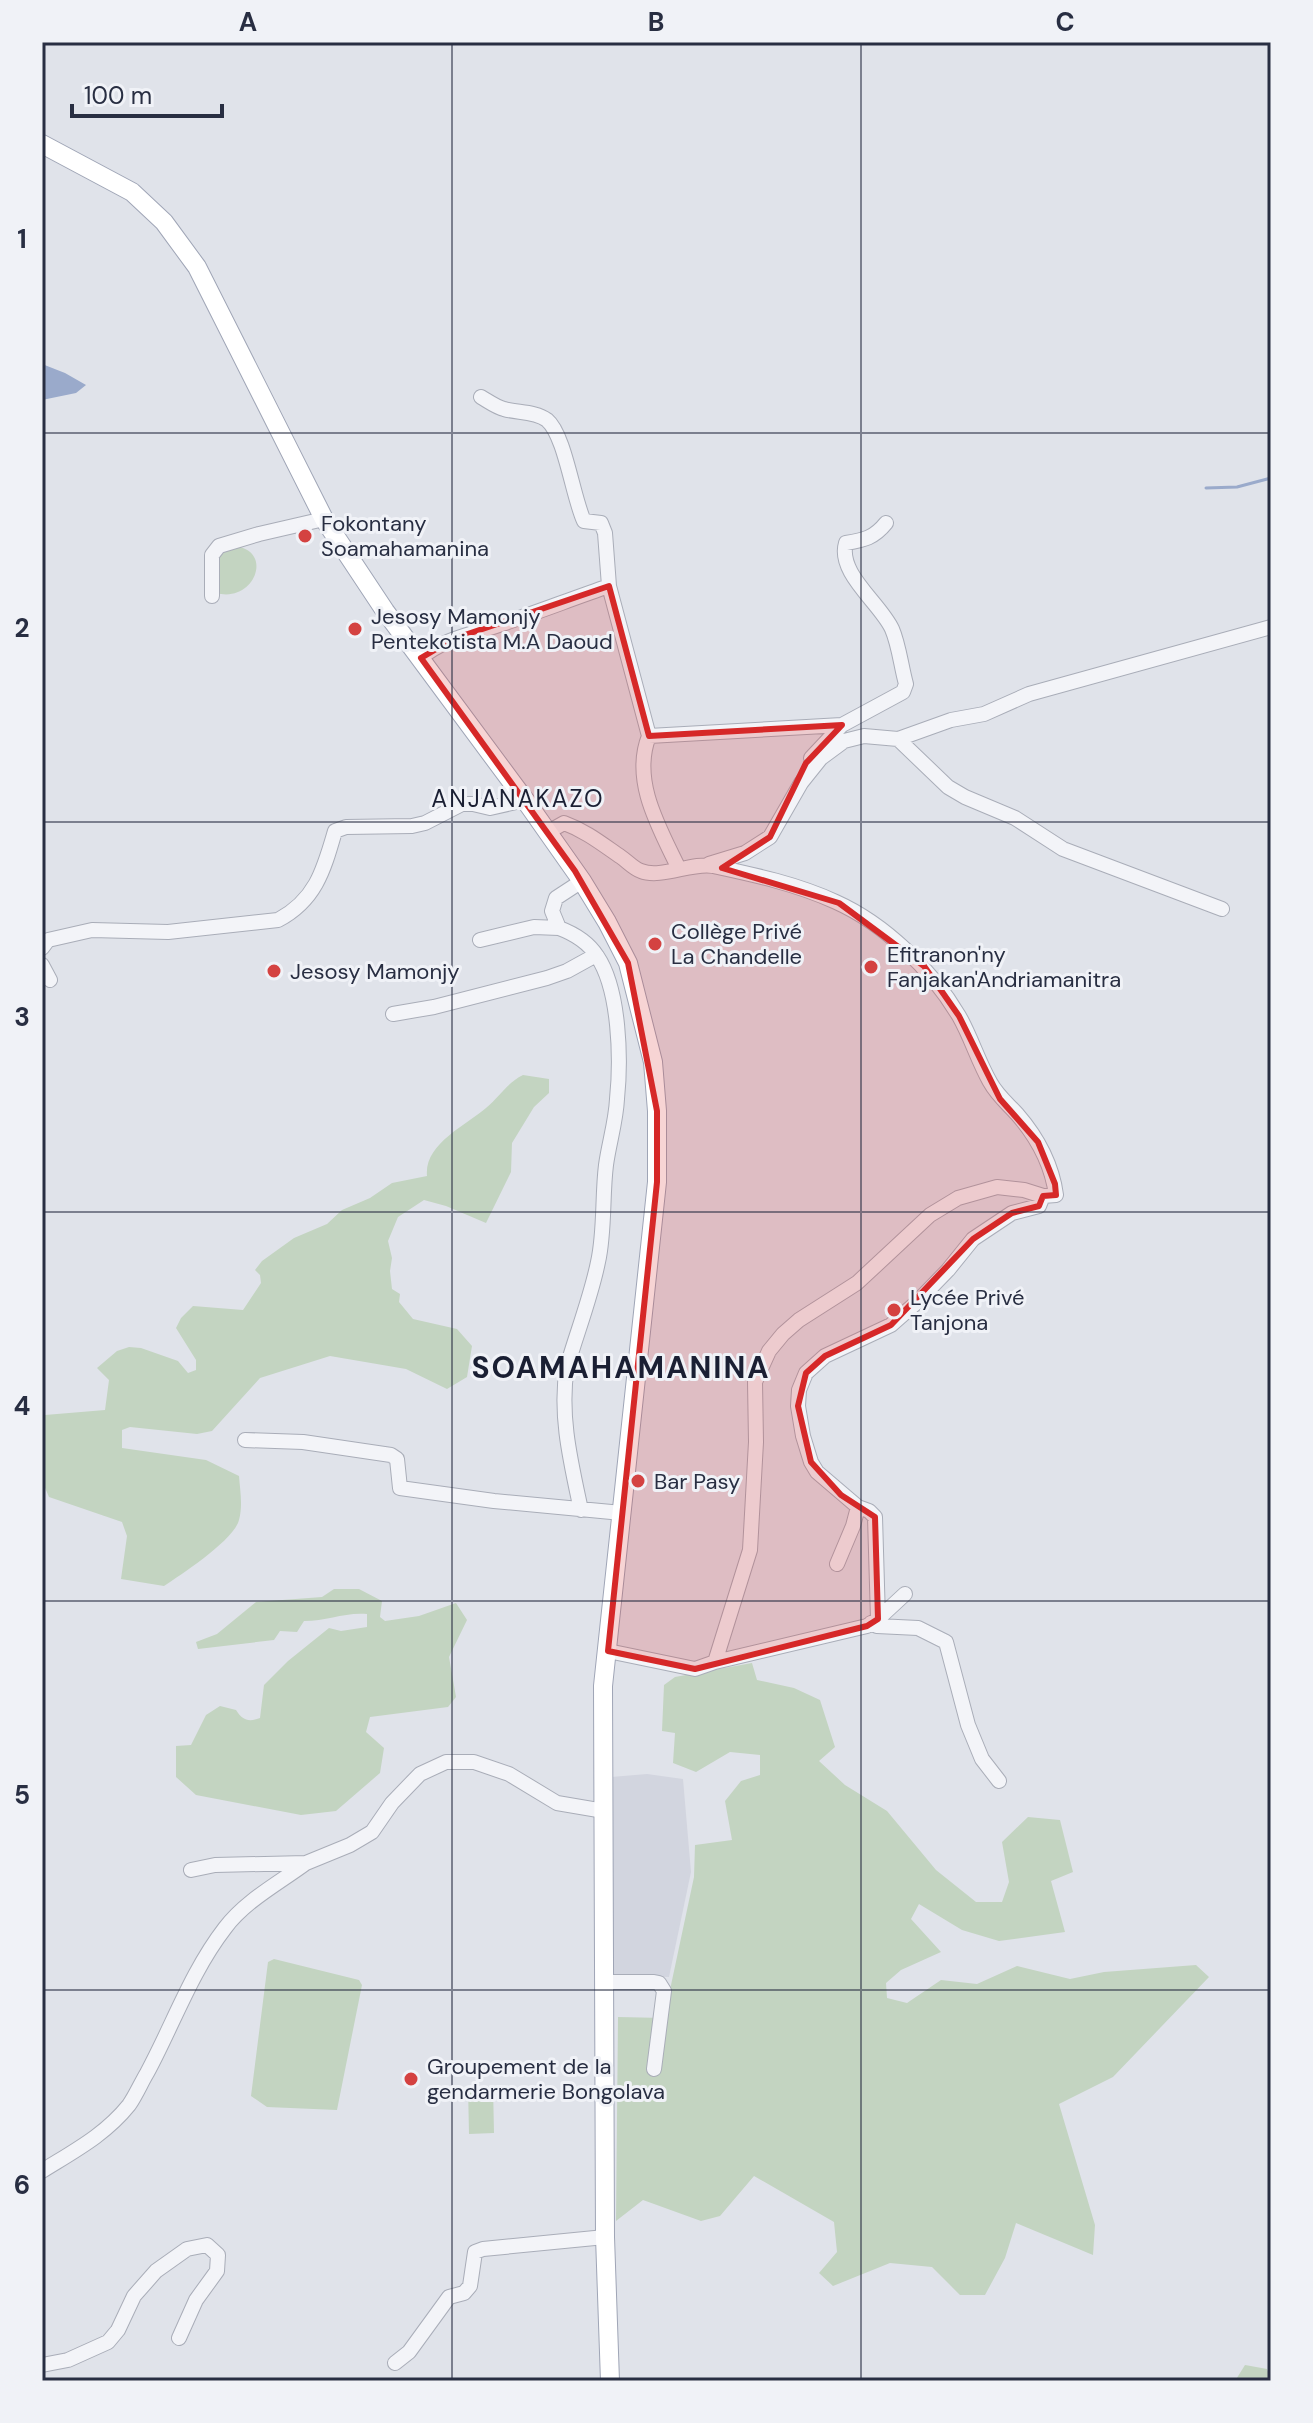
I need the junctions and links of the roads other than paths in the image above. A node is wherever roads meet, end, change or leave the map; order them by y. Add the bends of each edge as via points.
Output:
1 (42, 144) edge
2 (481, 397) dead end
3 (324, 519) junction
4 (886, 523) dead end
5 (609, 586) junction
6 (212, 596) dead end
7 (1271, 627) edge
8 (421, 658) junction
9 (842, 725) junction
10 (649, 736) junction
11 (898, 739) junction
12 (801, 783) junction
13 (525, 800) junction
14 (548, 832) junction
15 (706, 865) junction
16 (679, 869) junction
17 (582, 881) junction
18 (1222, 909) dead end
19 (559, 928) junction
20 (480, 940) dead end
21 (42, 948) edge
22 (596, 955) junction
23 (42, 965) edge
24 (50, 980) dead end
25 (393, 1014) dead end
26 (1043, 1196) junction
27 (245, 1440) dead end
28 (858, 1507) junction
29 (581, 1510) junction
30 (622, 1513) junction
31 (837, 1564) dead end
32 (905, 1594) dead end
33 (875, 1621) junction
34 (608, 1651) junction
35 (715, 1662) junction
36 (999, 1781) dead end
37 (604, 1811) junction
38 (306, 1863) junction
39 (191, 1870) dead end
40 (604, 1982) junction
41 (654, 2069) dead end
42 (42, 2171) edge
43 (605, 2237) junction
44 (179, 2338) dead end
45 (395, 2363) dead end
46 (42, 2365) edge
47 (610, 2381) edge

1 - 3 main road via 132,192 164,222 197,267
2 - 5 street via 501,409 549,422 584,521 601,523 605,533
3 - 6 street via 219,546 212,555
3 - 8 main road
4 - 9 street via 868,539 846,543 843,553 892,629 906,684 903,692
5 - 8 street via 453,639
5 - 10 street
7 - 11 street via 1029,694 984,714
8 - 13 main road
9 - 10 street
9 - 12 street via 806,763
10 - 16 street via 643,761 652,813
11 - 12 street via 864,736 844,741
11 - 18 street via 948,787 1015,818 1063,849
12 - 15 street via 770,837 745,853
13 - 14 main road
13 - 21 street via 490,808 462,804 412,826 335,831 315,889 278,920 168,932 92,930 48,940
14 - 16 street via 564,823 583,830 641,872
14 - 17 main road
15 - 16 street
15 - 26 street via 770,879 839,903 885,932 924,966 959,1016 1000,1099 1038,1142 1055,1184 1056,1195
17 - 19 street via 556,898 552,911
17 - 30 main road via 628,963 653,1062 657,1111 657,1182
19 - 20 street via 534,927
19 - 22 street via 576,935
22 - 25 street via 547,978
22 - 29 street via 613,998 617,1100 602,1195 599,1260 564,1382 567,1444
23 - 24 street
26 - 28 street via 1039,1206 1012,1213 973,1239 891,1325 825,1356 806,1373 798,1406 811,1462
26 - 35 street via 997,1187 958,1198 930,1215 857,1283 799,1320 769,1351 755,1382 750,1550
27 - 29 street via 391,1455 397,1459 400,1488
28 - 31 street
28 - 33 street via 875,1517
29 - 30 street
30 - 34 main road
32 - 33 street
33 - 35 street
33 - 36 street via 877,1626 918,1628 946,1642 968,1725 982,1759
34 - 35 street via 695,1669
34 - 37 main road via 603,1686
37 - 38 street via 557,1803 509,1774 474,1762 446,1762 420,1774 372,1832
37 - 40 main road
38 - 39 street
38 - 42 street via 226,1926 130,2104 99,2135
40 - 41 street via 654,1982 664,1991
40 - 43 main road
43 - 45 street via 475,2252 470,2286 449,2297
43 - 47 main road
44 - 46 street via 217,2271 218,2255 207,2245 187,2249 156,2271 134,2296 108,2342

